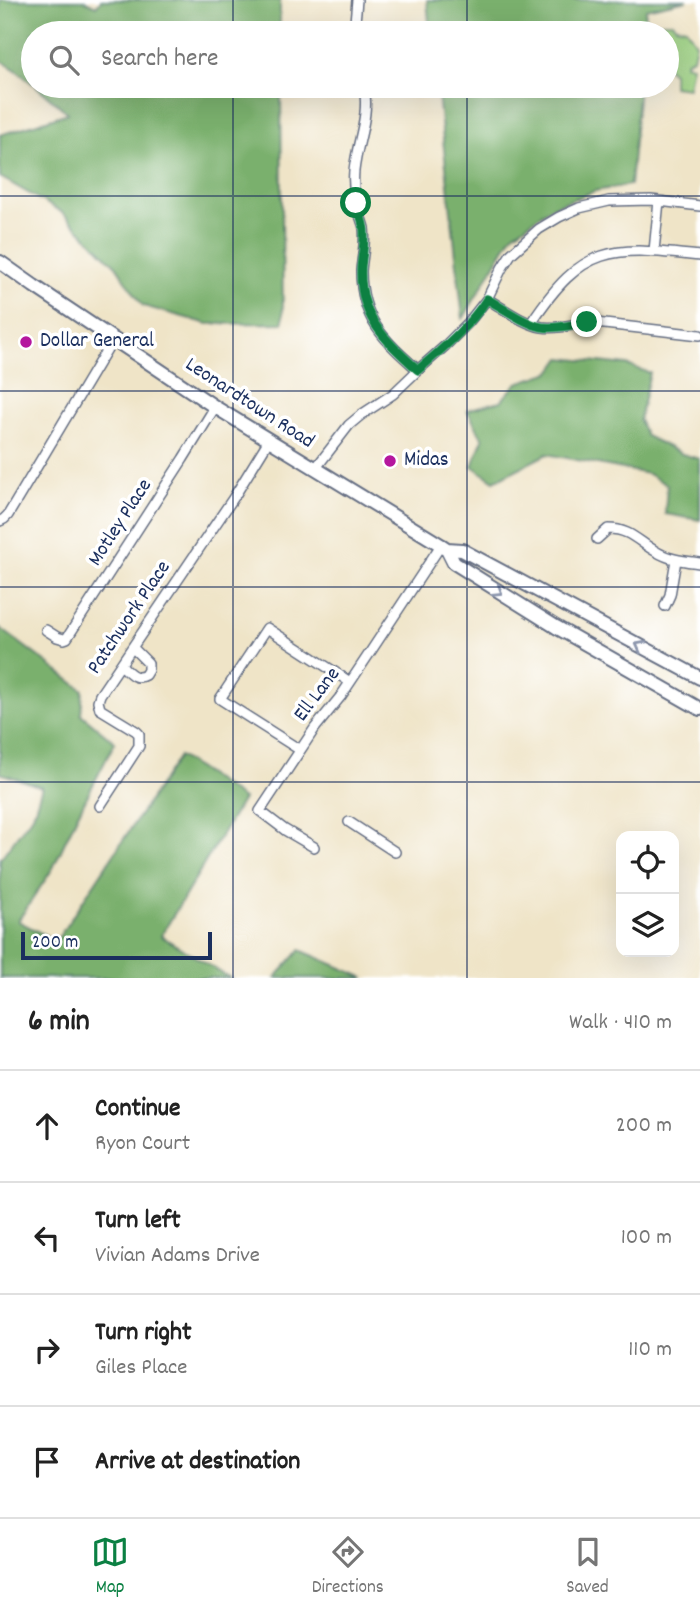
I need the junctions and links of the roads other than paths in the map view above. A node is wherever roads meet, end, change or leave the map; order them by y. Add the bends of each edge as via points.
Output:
1 (357, 0) edge
2 (355, 21) edge
3 (365, 98) edge
4 (659, 201) junction
5 (700, 206) edge
6 (653, 251) junction
7 (700, 256) edge
8 (2, 268) edge
9 (487, 299) junction
10 (531, 323) junction
11 (700, 335) edge
12 (113, 339) junction
13 (418, 370) junction
14 (215, 407) junction
15 (269, 440) junction
16 (315, 469) junction
17 (0, 521) edge
18 (597, 538) dead end
19 (444, 547) junction
20 (676, 560) junction
21 (700, 563) edge
22 (665, 606) dead end
23 (46, 630) dead end
24 (133, 648) junction
25 (121, 666) junction
26 (700, 678) edge
27 (350, 682) junction
28 (657, 685) junction
29 (700, 701) edge
30 (700, 709) edge
31 (300, 750) junction
32 (100, 806) dead end
33 (349, 822) dead end
34 (314, 847) dead end
35 (395, 852) dead end

1 - 2 street
3 - 13 street via 354,182 363,226 364,302 373,324
4 - 5 street
4 - 6 street
4 - 9 street via 609,201 559,217 511,254
6 - 7 street
6 - 10 street via 607,253 588,261 547,299
8 - 12 highway, Leonardtown Road
9 - 10 street
9 - 13 street
10 - 11 street via 543,327 587,322
12 - 14 highway, Leonardtown Road
12 - 17 street
13 - 16 street via 349,425
14 - 15 highway, Leonardtown Road
14 - 23 street, Motley Place via 67,638
15 - 16 highway, Leonardtown Road
15 - 24 street, Patchwork Place
16 - 19 highway, Leonardtown Road
18 - 20 street via 608,529 619,529
26 -> 19 highway, Leonardtown Road via 461,550
19 - 27 street, Ell Lane
19 -> 28 highway, Leonardtown Road via 454,564
20 - 21 street
20 - 22 street
24 - 25 street, Patchwork Place
24 - 25 street via 148,663 145,675 138,678
25 - 32 street, Patchwork Place via 100,695 100,709 136,731 140,741
27 - 31 street, Ell Lane
27 - 31 street via 267,628 220,699
28 - 29 highway
28 - 30 highway, Leonardtown Road
31 - 34 street, Ell Lane via 260,811
33 - 35 street

